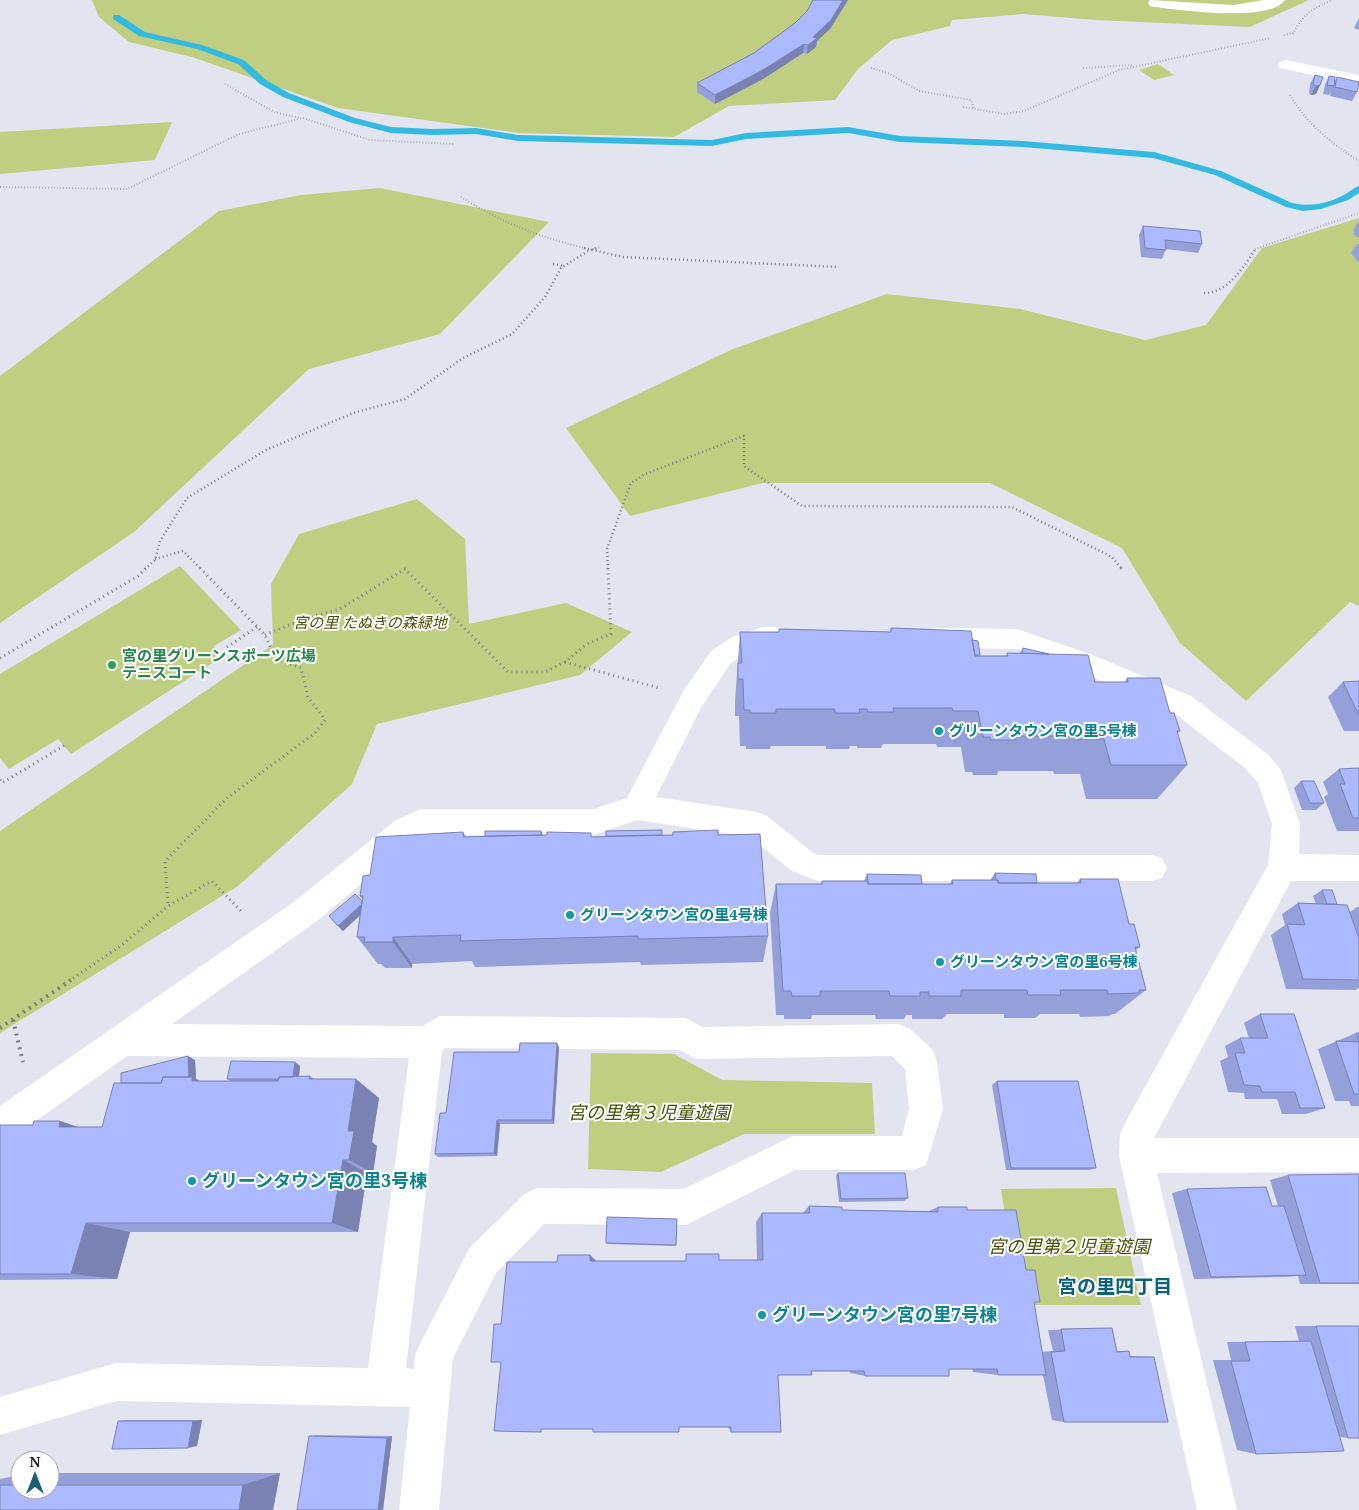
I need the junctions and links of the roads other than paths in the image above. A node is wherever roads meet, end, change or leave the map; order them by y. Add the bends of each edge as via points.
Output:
1 (1278, 0) edge
2 (1155, 3) dead end
3 (1286, 65) dead end
4 (1359, 80) edge
5 (802, 637) edge
6 (910, 638) edge
7 (637, 808) junction
8 (1283, 867) junction
9 (1152, 868) dead end
10 (1359, 868) edge
11 (123, 1040) junction
12 (427, 1042) junction
13 (0, 1126) edge
14 (1359, 1155) edge
15 (1136, 1156) junction
16 (385, 1386) junction
17 (430, 1388) junction
18 (0, 1416) edge
19 (418, 1510) edge
20 (1217, 1510) edge

1 - 2 street via 1265,6 1231,9
3 - 4 street
5 - 7 street via 763,636 741,644 721,657 693,698
6 - 8 street via 1017,639 1081,661 1182,704 1256,761 1270,777 1286,824
7 - 9 street via 757,825 802,862 818,868
7 - 11 street via 594,822 421,822 406,829 306,911
8 - 10 street
8 - 15 street via 1137,1135
11 - 12 street
11 - 13 street
12 - 16 street
12 - 17 street via 440,1032 686,1034 696,1043 899,1040 921,1062 926,1109 914,1153 793,1153 686,1207 537,1206 484,1260 434,1355
14 - 15 street
15 - 20 street
16 - 17 street
16 - 18 street via 116,1382
17 - 19 street

